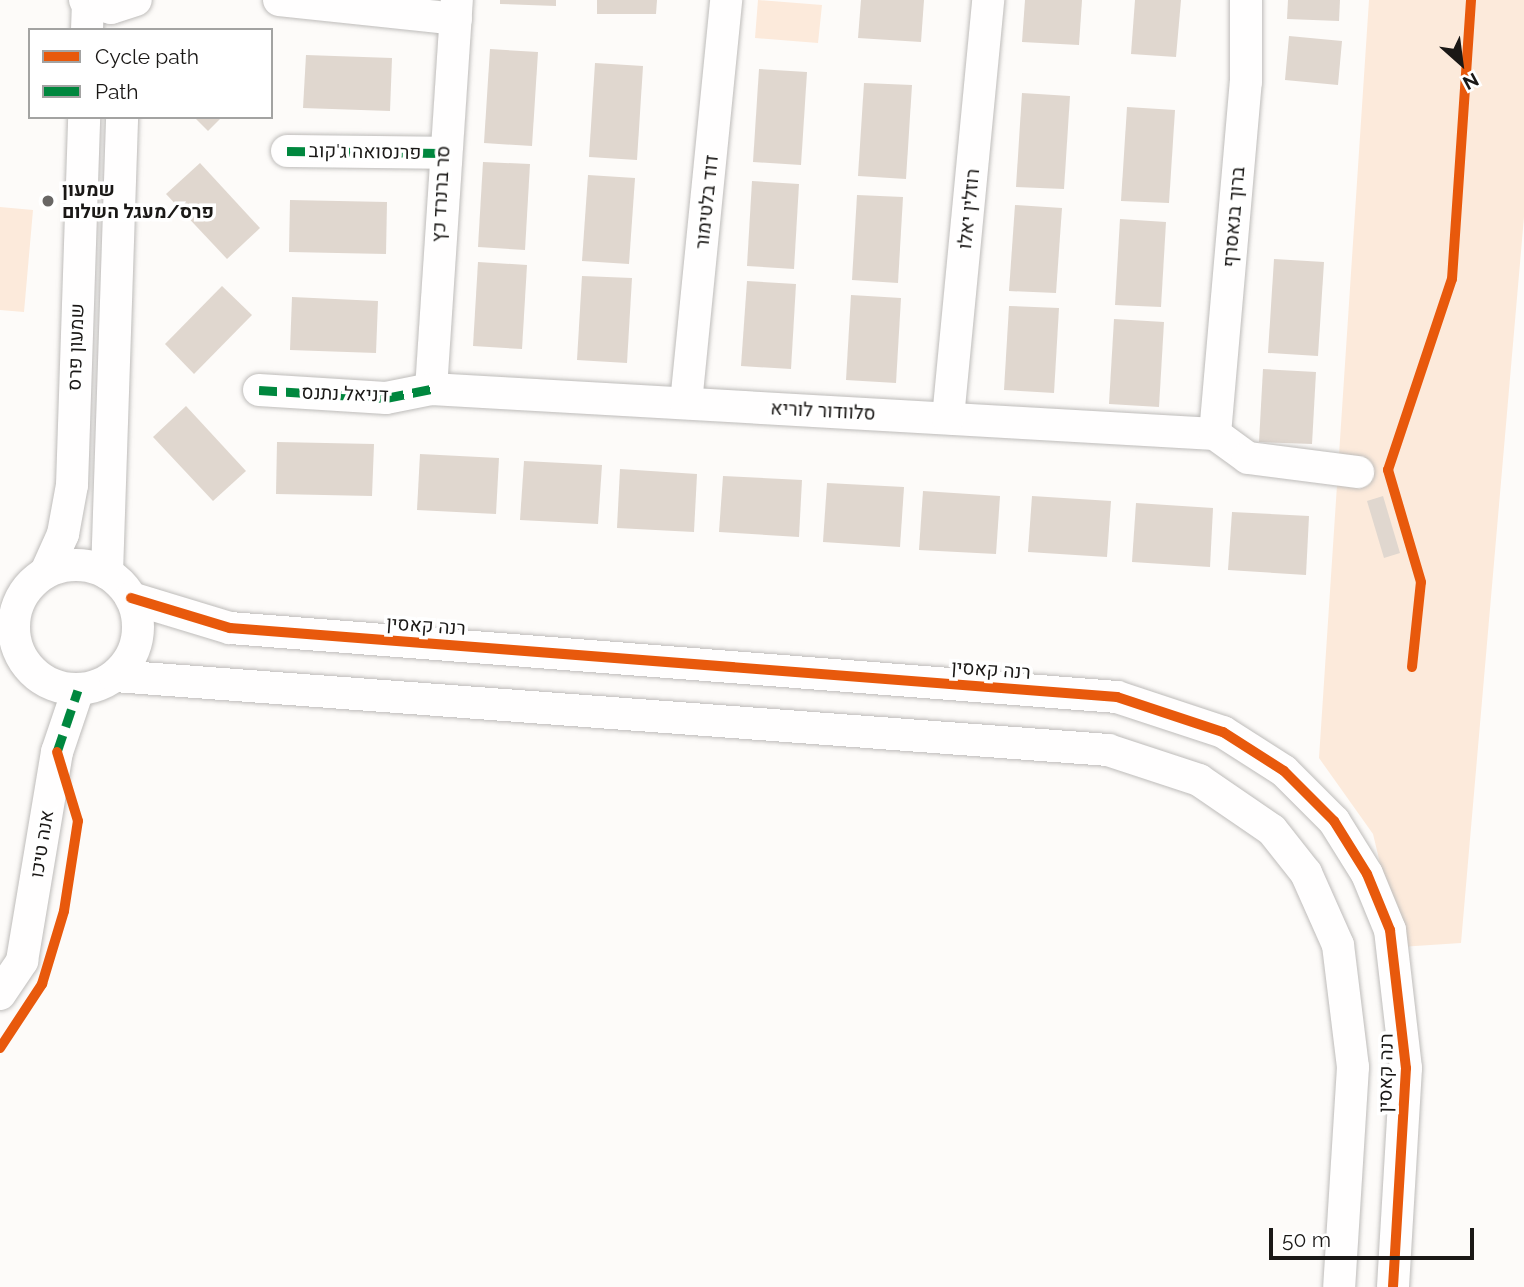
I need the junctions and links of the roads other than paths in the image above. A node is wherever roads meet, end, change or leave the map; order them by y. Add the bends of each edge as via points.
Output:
1 (279, 0) edge
2 (726, 0) edge
3 (988, 0) edge
4 (1246, 0) edge
5 (457, 9) edge
6 (87, 10) edge
7 (129, 12) edge
8 (84, 119) edge
9 (122, 119) edge
10 (288, 150) dead end
11 (443, 153) junction
12 (431, 389) junction
13 (259, 390) dead end
14 (686, 403) junction
15 (948, 418) junction
16 (1215, 434) junction
17 (1358, 472) dead end
18 (107, 573) junction
19 (23, 590) edge
20 (131, 598) junction
21 (0, 667) edge
22 (115, 676) junction
23 (40, 678) junction
24 (78, 690) junction
25 (0, 994) edge
26 (1339, 1287) edge
27 (1393, 1287) edge

1 - 5 street
2 - 14 street, דוד בלטימור
3 - 15 street, רוזלין יאלו
4 - 16 street, ברוך בנאסרף via 1246,82
5 - 11 street, סר ברנרד כץ
6 - 7 street
8 - 19 street, שמעון פרס via 72,485 63,534
9 - 18 street, שמעון פרס
10 - 11 street, פרנסואה ג'קוב
11 - 12 street, סר ברנרד כץ
12 - 13 street, דניאל נתנס via 386,398
12 - 14 street, סלוודור לוריא
14 - 15 street, סלוודור לוריא
15 - 16 street, סלוודור לוריא
16 - 17 street via 1248,458
18 - 19 street via 83,565
18 - 20 street
19 - 23 street via 14,639
20 - 22 street via 135,648
20 - 27 street, רנה קאסין via 230,628 1117,697 1223,732 1284,771 1334,821 1367,874 1390,930 1406,1068
21 - 23 street
22 - 24 street
22 - 26 street, רנה קאסין via 1108,750 1199,780 1279,838 1306,873 1338,945 1353,1067
23 - 24 street
24 - 25 street, אנה טיכו via 57,752 22,961

